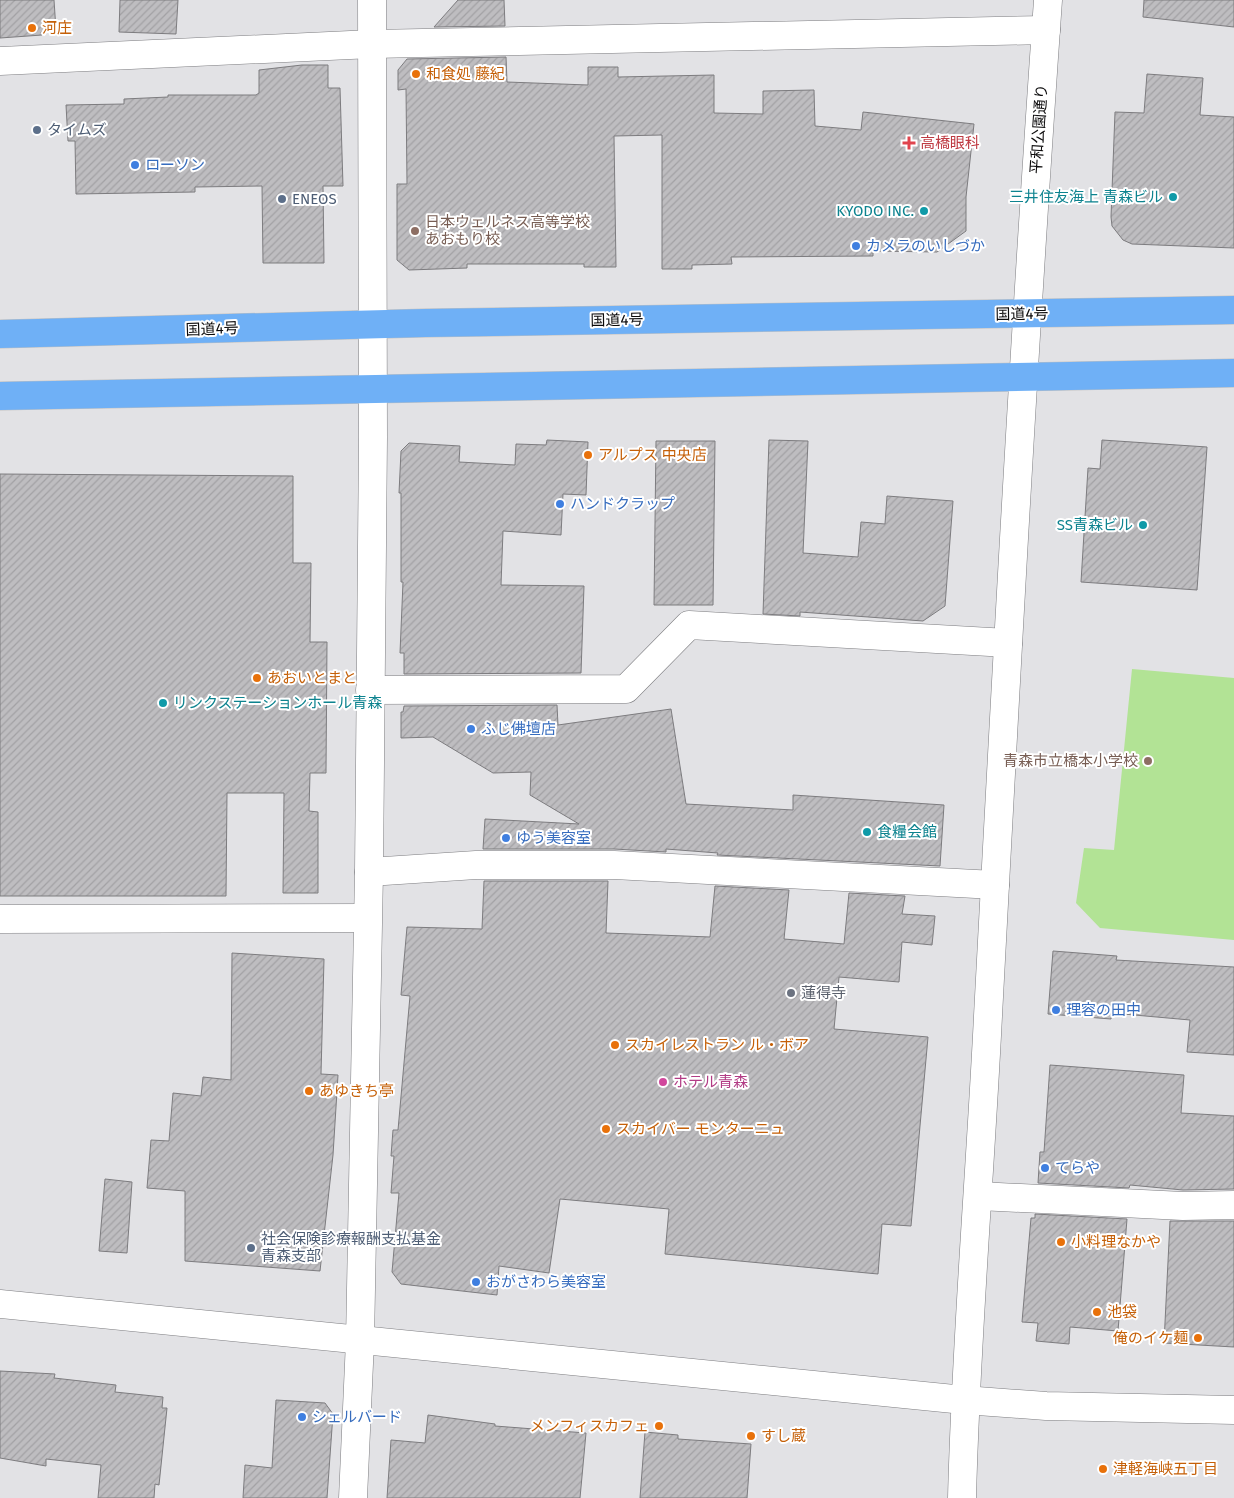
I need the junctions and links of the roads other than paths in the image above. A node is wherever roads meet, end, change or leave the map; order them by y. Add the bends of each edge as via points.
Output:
1 (372, 0) edge
2 (1048, 0) edge
3 (1046, 30) junction
4 (372, 44) junction
5 (0, 61) edge
6 (1234, 310) edge
7 (1026, 314) junction
8 (372, 324) junction
9 (0, 334) edge
10 (1234, 373) edge
11 (1023, 378) junction
12 (373, 388) junction
13 (0, 396) edge
14 (1008, 643) junction
15 (370, 690) junction
16 (369, 872) junction
17 (995, 885) junction
18 (368, 918) junction
19 (0, 919) edge
20 (979, 1196) junction
21 (1234, 1205) edge
22 (0, 1304) edge
23 (360, 1341) junction
24 (964, 1400) junction
25 (1234, 1410) edge
26 (353, 1498) edge
27 (962, 1498) edge

1 - 4 street
2 - 3 street, 平和公園通り
3 - 4 street
3 - 7 street, 平和公園通り
4 - 5 street
4 - 8 street
6 - 7 highway, 国道4号
7 - 8 highway, 国道4号
7 - 11 street, 平和公園通り
8 - 9 highway, 国道4号
8 - 12 street
10 - 11 highway
11 - 12 highway
11 - 14 street, 平和公園通り
12 - 13 highway
12 - 15 street
14 - 15 street via 689,625 626,689
14 - 17 street, 平和公園通り
15 - 16 street
16 - 17 street via 476,865 614,865
16 - 18 street
17 - 20 street, 平和公園通り
18 - 19 street
18 - 23 street
20 - 21 street via 1182,1206
20 - 24 street, 平和公園通り
22 - 23 street
23 - 24 street
23 - 26 street
24 - 25 street via 1046,1406
24 - 27 street, 平和公園通り

